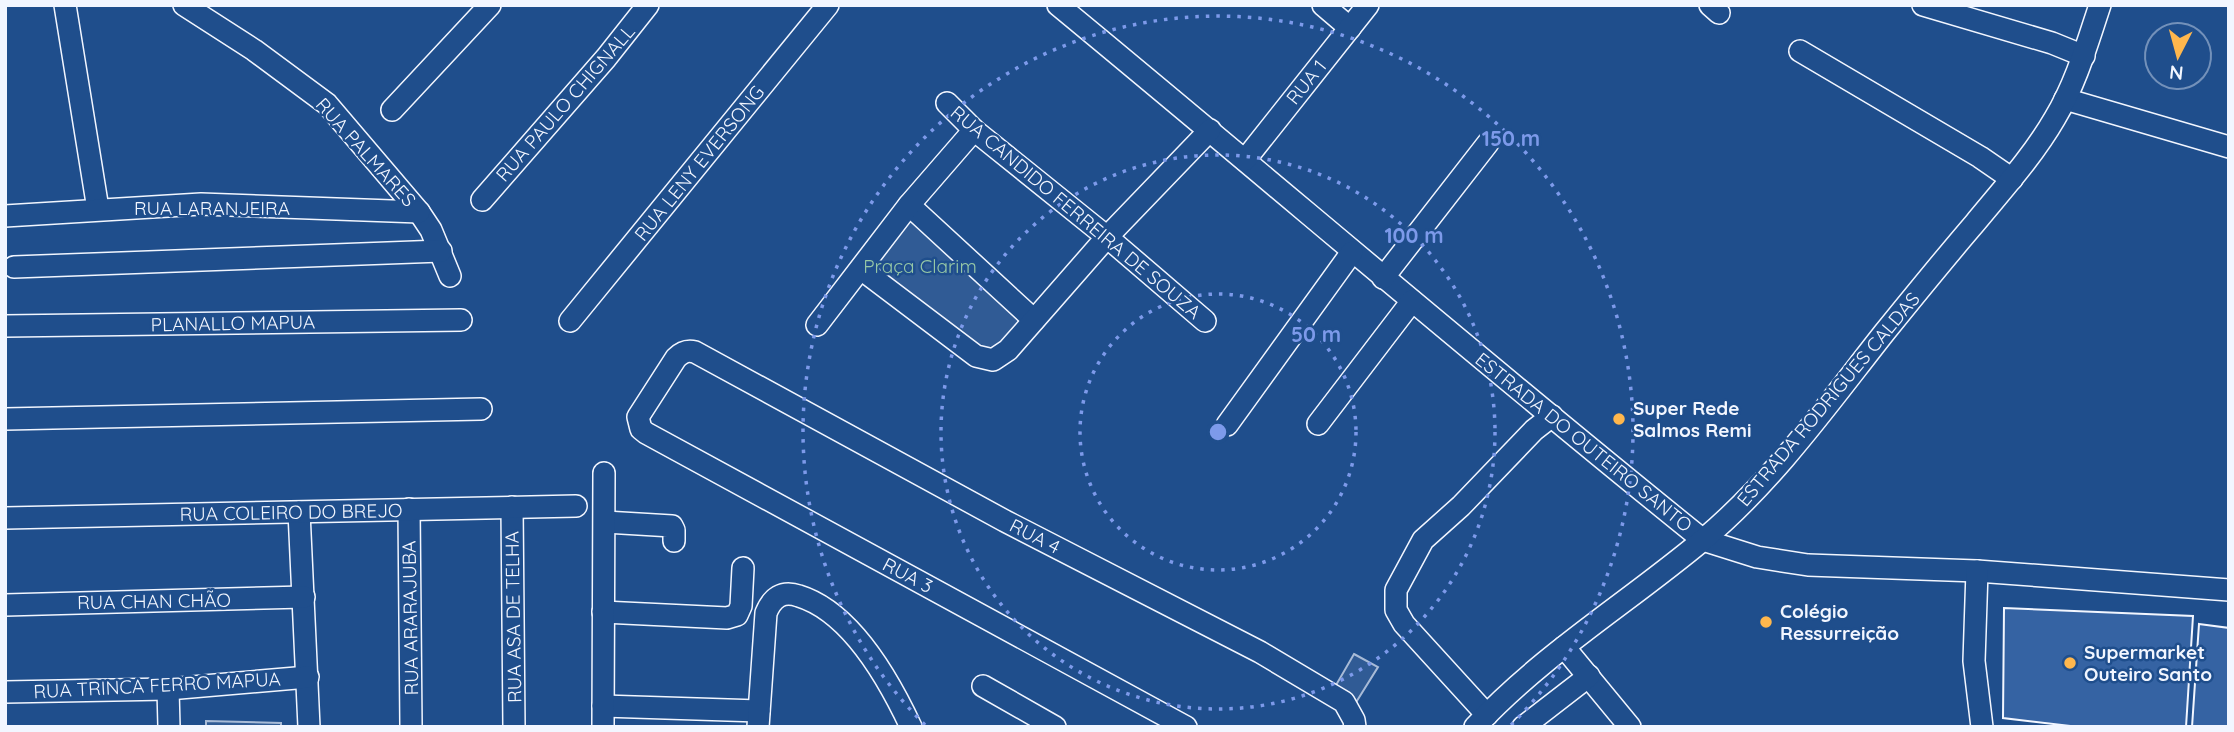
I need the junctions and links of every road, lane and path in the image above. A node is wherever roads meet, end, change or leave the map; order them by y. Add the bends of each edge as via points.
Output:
1 (65, 5) edge
2 (184, 5) edge
3 (490, 5) edge
4 (648, 5) edge
5 (828, 5) edge
6 (1058, 5) edge
7 (1323, 5) edge
8 (1368, 5) edge
9 (1923, 5) edge
10 (2092, 7) edge
11 (1350, 28) junction
12 (1800, 51) dead end
13 (2084, 55) junction
14 (2065, 99) junction
15 (947, 103) dead end
16 (393, 110) dead end
17 (974, 130) junction
18 (1210, 130) junction
19 (1488, 143) dead end
20 (2229, 146) edge
21 (1245, 160) junction
22 (2011, 180) junction
23 (482, 200) dead end
24 (909, 205) junction
25 (98, 209) junction
26 (419, 212) junction
27 (5, 216) edge
28 (1107, 237) junction
29 (441, 251) junction
30 (1352, 252) junction
31 (14, 267) dead end
32 (861, 269) junction
33 (450, 276) dead end
34 (1383, 278) junction
35 (1412, 301) junction
36 (461, 320) dead end
37 (1034, 320) junction
38 (570, 321) dead end
39 (1205, 321) dead end
40 (817, 325) dead end
41 (5, 326) edge
42 (481, 409) dead end
43 (1552, 416) junction
44 (638, 417) joint
45 (5, 419) edge
46 (1318, 424) dead end
47 (1227, 425) dead end
48 (604, 473) dead end
49 (576, 506) dead end
50 (512, 508) junction
51 (409, 509) junction
52 (299, 512) junction
53 (5, 518) edge
54 (606, 522) junction
55 (1703, 540) junction
56 (674, 541) dead end
57 (743, 568) dead end
58 (1977, 571) junction
59 (2229, 590) edge
60 (304, 597) junction
61 (5, 605) edge
62 (603, 612) junction
63 (1564, 647) junction
64 (1589, 676) junction
65 (308, 677) junction
66 (984, 686) dead end
67 (168, 688) junction
68 (5, 692) edge
69 (603, 716) edge
70 (758, 719) edge
71 (1481, 721) edge
72 (1048, 725) edge
73 (169, 727) edge
74 (309, 727) edge
75 (411, 727) edge
76 (514, 727) edge
77 (911, 727) edge
78 (1186, 727) edge
79 (1355, 727) edge
80 (1523, 727) edge
81 (1630, 727) edge
82 (1982, 727) edge

1 - 25 street
2 - 26 street, RUA PALMARES via 327,104
3 - 16 street
4 - 23 street, RUA PAULO CHIGNALL
5 - 38 street, RUA LENY EVERSONG
6 - 18 street, ESTRADA DO OUTEIRO SANTO
7 - 11 street
8 - 11 street, RUA 1
9 - 13 street
10 - 13 street, ESTRADA RODRIGUES CALDAS
11 - 21 street, RUA 1
12 - 22 street
13 - 14 street, ESTRADA RODRIGUES CALDAS
14 - 20 street
14 - 22 street, ESTRADA RODRIGUES CALDAS
15 - 17 street, RUA CANDIDO FERREIRA DE SOUZA
17 - 24 street
17 - 28 street, RUA CANDIDO FERREIRA DE SOUZA
18 - 21 street, ESTRADA DO OUTEIRO SANTO
18 - 28 street
19 - 34 street
21 - 30 street, ESTRADA DO OUTEIRO SANTO
22 - 55 street, ESTRADA RODRIGUES CALDAS via 1771,475
24 - 32 street
24 - 37 street
25 - 26 street, RUA LARANJEIRA via 201,204
25 - 27 street, RUA LARANJEIRA
26 - 29 street, RUA PALMARES
28 - 37 street
28 - 39 street, RUA CANDIDO FERREIRA DE SOUZA
29 - 31 street
29 - 33 street, RUA PALMARES
30 - 34 street, ESTRADA DO OUTEIRO SANTO
30 - 47 street
32 - 37 street via 987,361 999,358
32 - 40 street
34 - 35 street, ESTRADA DO OUTEIRO SANTO
35 - 43 street, ESTRADA DO OUTEIRO SANTO
35 - 46 street
36 - 41 street, PLANALLO MAPUA
42 - 45 street
43 - 55 street, ESTRADA DO OUTEIRO SANTO
43 - 71 street via 1423,540 1396,590 1396,610 1404,624
44 - 78 street, RUA 3 via 646,433
44 - 79 street, RUA 4 via 681,353 688,350 703,355 1005,521 1260,652 1344,702
48 - 54 street
49 - 50 street, RUA COLEIRO DO BREJO
50 - 51 street, RUA COLEIRO DO BREJO
50 - 76 street, RUA ASA DE TELHA
51 - 52 street, RUA COLEIRO DO BREJO
51 - 75 street, RUA ARARAJUBA
52 - 53 street, RUA COLEIRO DO BREJO
52 - 60 street
54 - 56 street via 672,526
54 - 62 street
55 - 58 street, ESTRADA DO OUTEIRO SANTO via 1757,557 1808,565
55 - 63 street, ESTRADA RODRIGUES CALDAS
57 - 62 street via 737,615
58 - 59 street, ESTRADA DO OUTEIRO SANTO
58 - 82 street via 1974,661
60 - 61 street, RUA CHAN CHÃO
60 - 65 street
62 - 69 street
63 - 64 street
63 - 71 street, ESTRADA RODRIGUES CALDAS
64 - 80 street
64 - 81 street
65 - 67 street, RUA TRINCA FERRO MAPUA
65 - 74 street
66 - 72 street
67 - 68 street, RUA TRINCA FERRO MAPUA
67 - 73 street
69 - 70 street
70 - 77 street via 766,613 770,602 790,593 832,613 852,631

